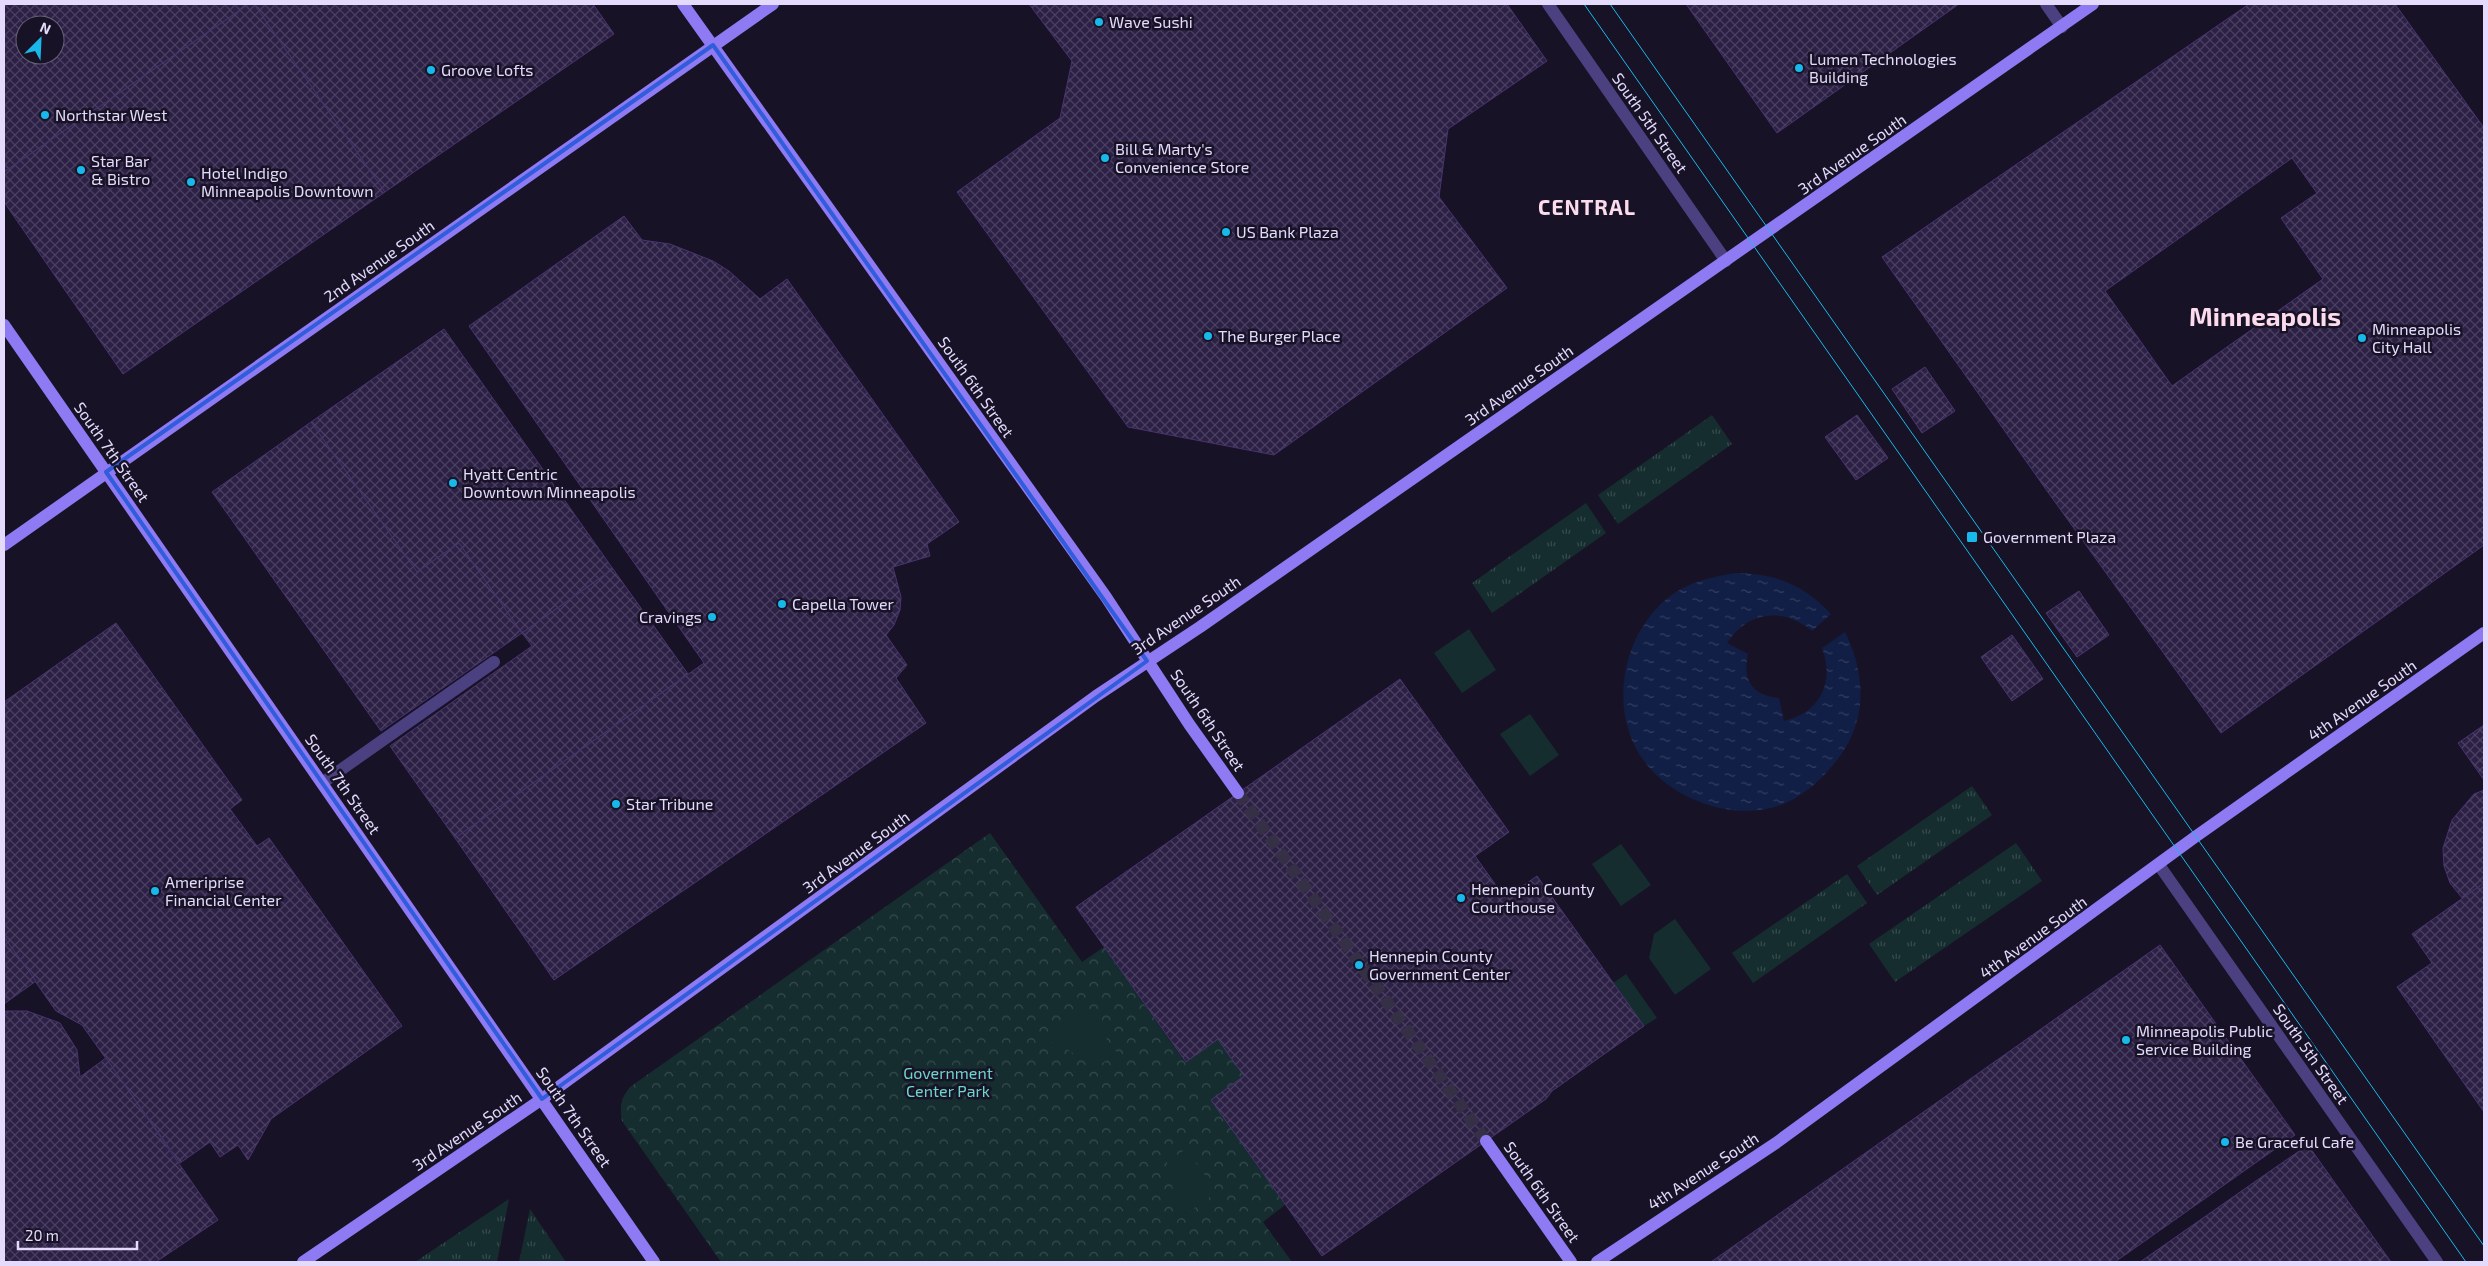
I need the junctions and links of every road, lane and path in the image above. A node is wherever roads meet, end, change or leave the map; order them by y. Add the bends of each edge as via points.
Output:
1 (683, 4) edge
2 (773, 4) edge
3 (1548, 4) edge
4 (2046, 4) edge
5 (2093, 4) edge
6 (2062, 27) junction
7 (713, 45) junction
8 (1726, 261) junction
9 (4, 325) edge
10 (106, 472) junction
11 (4, 545) edge
12 (2484, 633) edge
13 (1148, 661) junction
14 (494, 662) dead end
15 (322, 783) junction
16 (1238, 793) tunnel mouth
17 (2159, 865) junction
18 (542, 1100) junction
19 (1486, 1141) tunnel mouth
20 (303, 1262) edge
21 (654, 1262) edge
22 (1571, 1262) edge
23 (1597, 1262) edge
24 (2437, 1262) edge

1 - 7 main road, South 6th Street
2 - 7 main road, 2nd Avenue South
3 - 8 street, South 5th Street
4 - 6 street
5 - 6 main road, 3rd Avenue South
6 - 8 main road, 3rd Avenue South
7 - 10 main road, 2nd Avenue South
7 - 13 main road, South 6th Street via 1106,597
8 - 13 main road, 3rd Avenue South
9 - 10 main road, South 7th Street
10 - 11 main road, 2nd Avenue South
10 - 15 main road, South 7th Street
12 - 17 main road, 4th Avenue South
13 - 16 main road, South 6th Street
13 - 18 main road, 3rd Avenue South
14 - 15 street
15 - 18 main road, South 7th Street
17 - 23 main road, 4th Avenue South via 1776,1143
17 - 24 street, South 5th Street
18 - 20 main road, 3rd Avenue South
18 - 21 main road, South 7th Street
19 - 22 main road, South 6th Street

